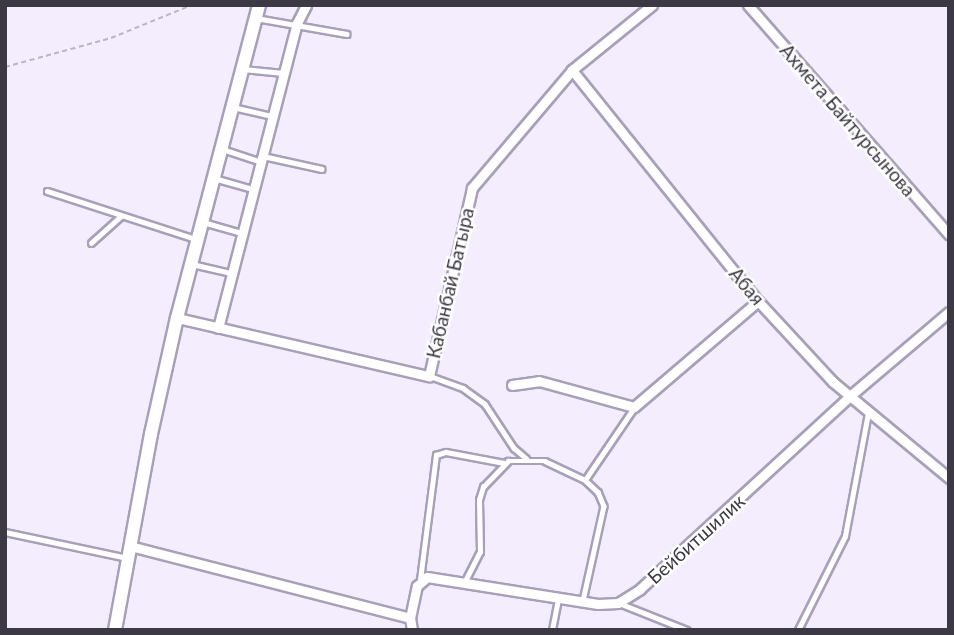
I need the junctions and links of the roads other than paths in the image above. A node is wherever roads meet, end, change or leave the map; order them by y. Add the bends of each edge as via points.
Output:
1 (306, 5) edge
2 (652, 5) edge
3 (748, 5) edge
4 (257, 11) edge
5 (297, 23) junction
6 (347, 34) dead end
7 (241, 68) junction
8 (572, 70) junction
9 (284, 74) junction
10 (231, 106) junction
11 (273, 116) junction
12 (220, 148) junction
13 (262, 158) junction
14 (322, 169) dead end
15 (212, 177) junction
16 (254, 189) junction
17 (47, 191) dead end
18 (122, 215) junction
19 (201, 222) junction
20 (242, 234) junction
21 (949, 235) edge
22 (197, 240) junction
23 (91, 243) dead end
24 (191, 264) junction
25 (232, 274) junction
26 (758, 301) junction
27 (949, 312) edge
28 (177, 318) junction
29 (218, 328) junction
30 (429, 376) junction
31 (512, 385) dead end
32 (851, 395) junction
33 (635, 407) junction
34 (868, 410) junction
35 (527, 459) junction
36 (504, 463) junction
37 (949, 478) edge
38 (585, 480) junction
39 (5, 532) edge
40 (129, 552) junction
41 (420, 580) junction
42 (464, 584) junction
43 (558, 598) junction
44 (583, 601) junction
45 (618, 603) junction
46 (410, 618) junction
47 (115, 630) edge
48 (412, 630) edge
49 (552, 630) edge
50 (687, 630) edge
51 (798, 630) edge

1 - 5 street
2 - 8 street, Кабанбай Батыра
3 - 21 street, Ахмета Байтурсынова
4 - 5 lane
4 - 7 main road
5 - 6 lane
5 - 9 street
7 - 9 lane
7 - 10 main road
8 - 26 street, Абая
8 - 30 street, Кабанбай Батыра via 472,188
9 - 11 street
10 - 11 lane
10 - 12 main road
11 - 13 street
12 - 13 lane
12 - 15 main road
13 - 14 lane
13 - 16 street
15 - 16 lane
15 - 19 main road
16 - 20 street
17 - 18 lane
18 - 22 lane
18 - 23 lane
19 - 20 lane
19 - 22 main road
20 - 25 street
22 - 24 main road
24 - 25 lane
24 - 28 main road
25 - 29 street
26 - 32 street, Абая via 833,382
26 - 33 street
27 - 32 street, Бейбитшилик
28 - 29 street, Кабанбай Батыра
28 - 40 main road
29 - 30 street, Кабанбай Батыра
30 - 35 lane via 463,388 485,404 514,448
31 - 33 street via 540,381
32 - 34 street, Абая
32 - 45 street, Бейбитшилик via 681,554
33 - 38 lane
34 - 37 street, Абая
34 - 51 lane via 845,536
35 - 36 lane
35 - 38 lane via 545,461
36 - 41 lane via 446,452 436,455
36 - 42 lane via 483,487 480,552
38 - 44 lane via 604,506
39 - 40 lane
40 - 46 street
40 - 47 main road
41 - 42 street via 427,577
41 - 46 street
42 - 43 street
43 - 44 street
43 - 49 lane
44 - 45 street
45 - 50 lane
46 - 48 street

